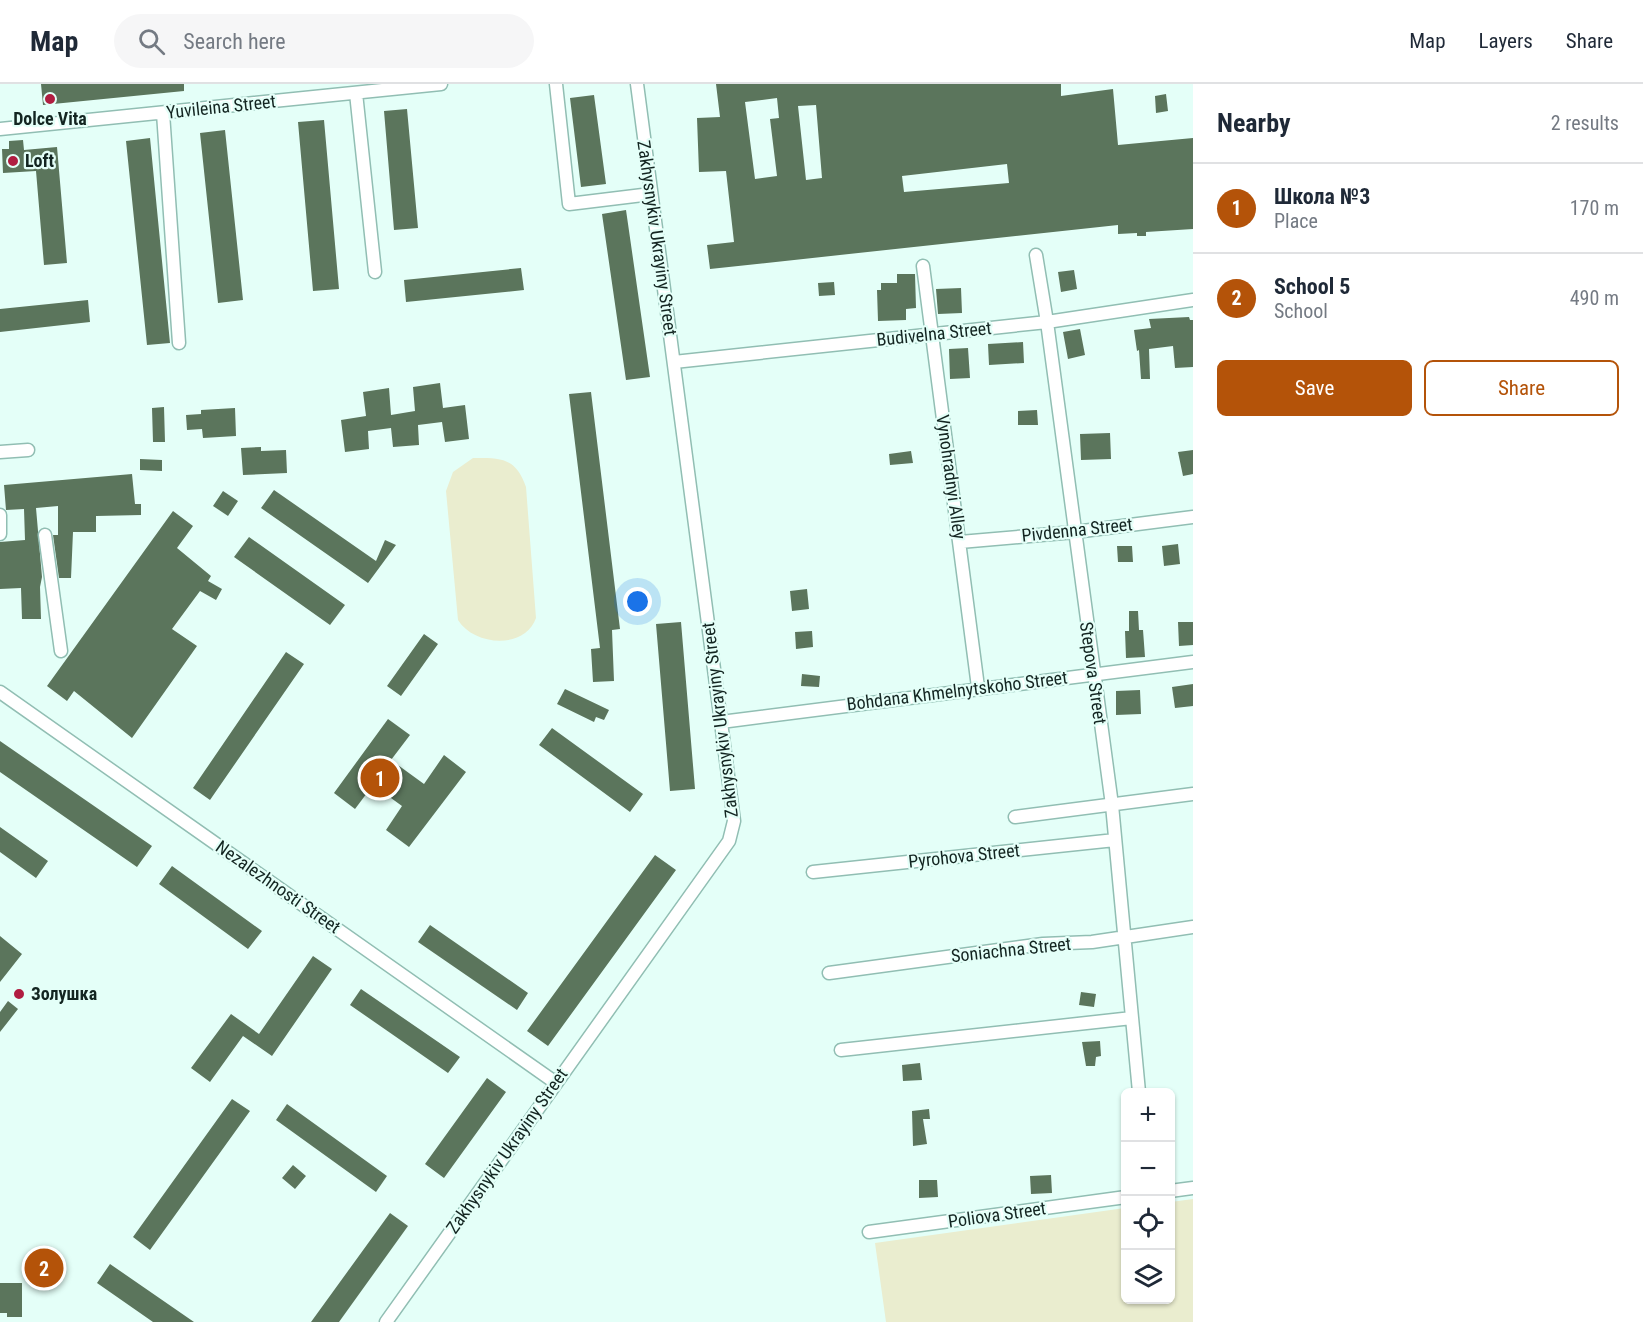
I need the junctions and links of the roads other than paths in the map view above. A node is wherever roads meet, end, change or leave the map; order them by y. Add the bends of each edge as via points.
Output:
1 (441, 84) edge
2 (556, 84) edge
3 (637, 84) edge
4 (356, 93) junction
5 (163, 113) junction
6 (0, 129) edge
7 (651, 194) junction
8 (1036, 255) dead end
9 (923, 266) dead end
10 (375, 272) dead end
11 (1193, 300) edge
12 (1047, 322) junction
13 (932, 334) junction
14 (179, 343) dead end
15 (674, 362) junction
16 (28, 450) dead end
17 (0, 452) edge
18 (0, 515) edge
19 (1193, 517) edge
20 (1075, 532) junction
21 (0, 534) edge
22 (45, 535) dead end
23 (960, 542) junction
24 (61, 651) dead end
25 (1193, 662) edge
26 (1093, 674) junction
27 (978, 687) junction
28 (0, 692) edge
29 (721, 722) junction
30 (1193, 794) edge
31 (1112, 805) junction
32 (1015, 817) dead end
33 (1115, 840) junction
34 (813, 872) dead end
35 (1193, 927) edge
36 (1124, 937) junction
37 (829, 973) dead end
38 (1132, 1018) junction
39 (841, 1050) dead end
40 (556, 1083) junction
41 (1139, 1088) edge
42 (1193, 1188) edge
43 (1175, 1190) edge
44 (1121, 1198) edge
45 (869, 1232) dead end
46 (386, 1322) edge

1 - 4 street, Yuvileina Street
2 - 7 street via 570,204
3 - 7 street, Zakhysnykiv Ukrayiny Street
4 - 5 street, Yuvileina Street
4 - 10 street
5 - 6 street, Yuvileina Street
5 - 14 street
7 - 15 street, Zakhysnykiv Ukrayiny Street
8 - 12 street, Stepova Street
9 - 13 street, Vynohradnyi Alley
11 - 12 street, Budivelna Street
12 - 13 street, Budivelna Street
12 - 20 street, Stepova Street
13 - 15 street, Budivelna Street
13 - 23 street, Vynohradnyi Alley
15 - 29 street, Zakhysnykiv Ukrayiny Street
16 - 17 street
18 - 21 street
19 - 20 street, Pivdenna Street
20 - 23 street, Pivdenna Street
20 - 26 street, Stepova Street
22 - 24 street
23 - 27 street, Vynohradnyi Alley
25 - 26 street, Bohdana Khmelnytskoho Street
26 - 27 street, Bohdana Khmelnytskoho Street
26 - 31 street, Stepova Street
27 - 29 street, Bohdana Khmelnytskoho Street
28 - 40 street, Nezalezhnosti Street
29 - 40 street, Zakhysnykiv Ukrayiny Street via 734,821 729,841
30 - 31 street
31 - 32 street
31 - 33 street, Stepova Street
33 - 34 street, Pyrohova Street
33 - 36 street, Stepova Street
35 - 36 street, Soniachna Street
36 - 37 street, Soniachna Street
36 - 38 street, Stepova Street
38 - 39 street
38 - 41 street, Stepova Street
40 - 46 street, Zakhysnykiv Ukrayiny Street
42 - 43 street
44 - 45 street, Poliova Street

